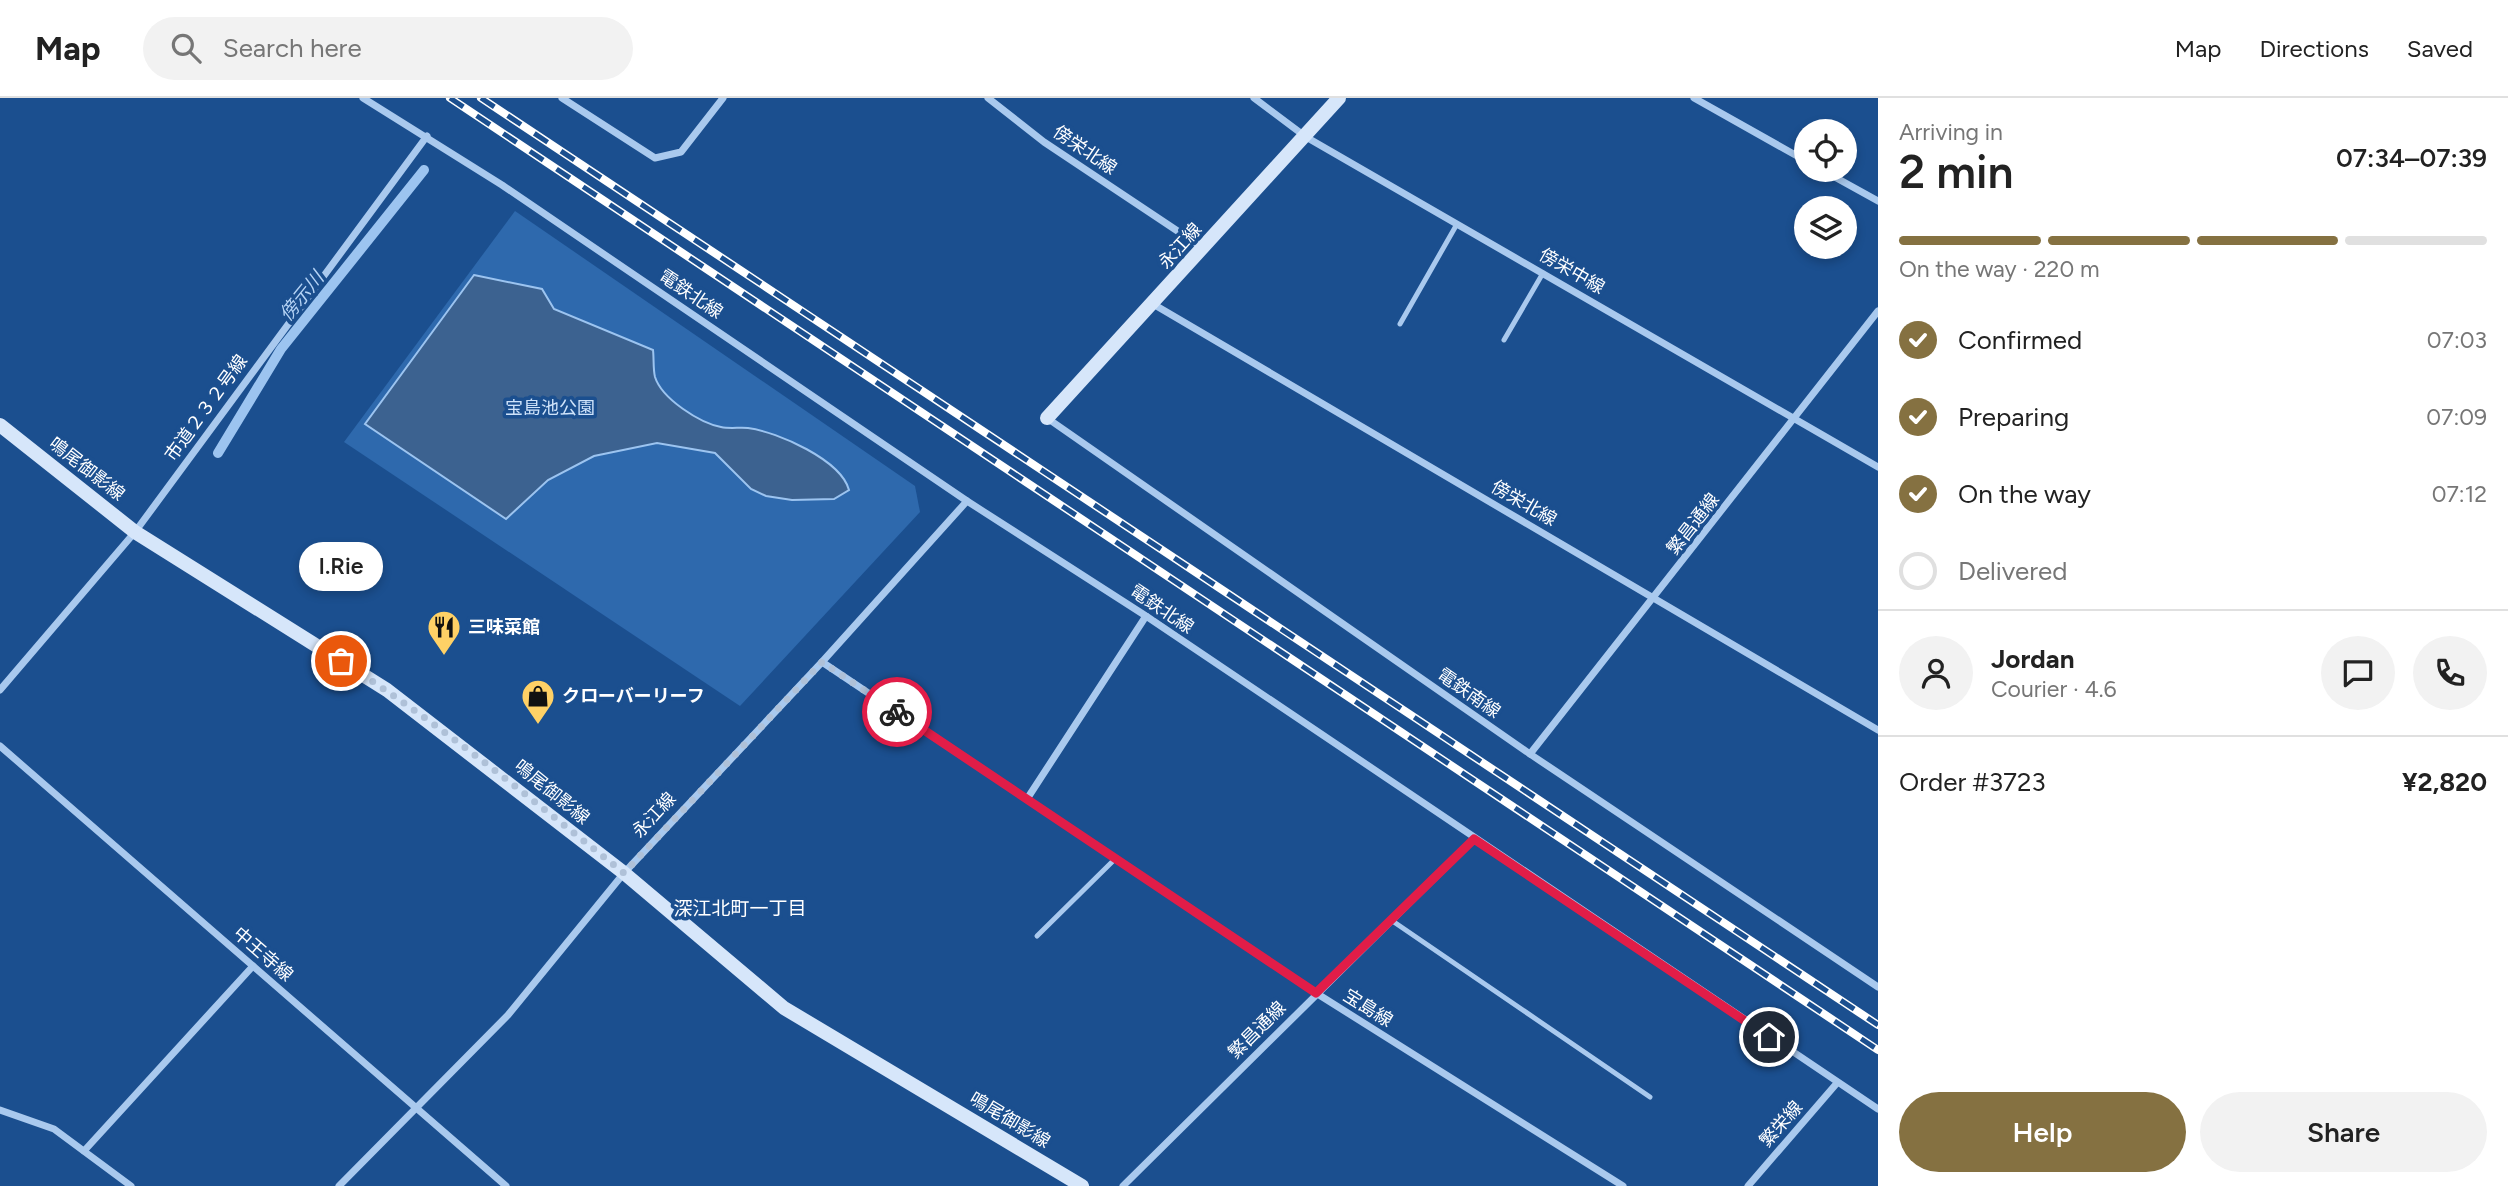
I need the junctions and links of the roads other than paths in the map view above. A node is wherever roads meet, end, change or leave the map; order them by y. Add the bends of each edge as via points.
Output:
1 (363, 98) edge
2 (562, 98) edge
3 (723, 98) edge
4 (988, 98) edge
5 (1254, 98) edge
6 (1339, 98) edge
7 (1694, 98) edge
8 (427, 136) junction
9 (1306, 137) junction
10 (1794, 154) edge
11 (1844, 182) edge
12 (1878, 201) edge
13 (1457, 223) junction
14 (1203, 248) junction
15 (1543, 273) junction
16 (1153, 304) junction
17 (1878, 311) edge
18 (1399, 324) dead end
19 (1504, 340) dead end
20 (1047, 418) joint
21 (1794, 419) junction
22 (0, 425) edge
23 (1878, 467) edge
24 (967, 501) junction
25 (135, 532) junction
26 (1654, 598) junction
27 (1146, 616) junction
28 (822, 662) junction
29 (0, 690) edge
30 (1878, 730) edge
31 (0, 746) edge
32 (1530, 754) junction
33 (1027, 799) junction
34 (1474, 839) junction
35 (1115, 859) junction
36 (624, 873) junction
37 (1391, 920) junction
38 (1037, 936) dead end
39 (253, 966) junction
40 (1878, 987) edge
41 (1316, 993) junction
42 (1837, 1083) junction
43 (1650, 1097) dead end
44 (418, 1108) junction
45 (1878, 1109) edge
46 (0, 1110) edge
47 (84, 1151) junction
48 (131, 1186) edge
49 (339, 1186) edge
50 (506, 1186) edge
51 (1082, 1186) edge
52 (1123, 1186) edge
53 (1623, 1186) edge
54 (1748, 1186) edge

1 - 8 street, 電鉄北線
2 - 3 street via 655,158 681,152
4 - 14 street, 傍栄北線 via 1044,142
5 - 9 street, 傍栄中線
6 - 9 street, 永江線
7 - 10 street
8 - 24 street, 電鉄北線
8 - 25 street, 市道２３２号線
9 - 13 street, 傍栄中線
9 - 14 street, 永江線
11 - 12 street
13 - 15 street, 傍栄中線
13 - 18 lane
14 - 16 street, 永江線
15 - 19 lane
15 - 21 street, 傍栄中線
16 - 20 street, 永江線
16 - 26 street, 傍栄北線
17 - 21 street, 繁昌通線
20 - 32 street, 電鉄南線
21 - 23 street, 傍栄中線
21 - 26 street, 繁昌通線
22 - 25 street, 鳴尾御影線
24 - 27 street, 電鉄北線
24 - 28 street, 永江線
25 - 29 street, 市道２３２号線
25 - 36 street, 鳴尾御影線 via 387,690
26 - 30 street, 傍栄北線
26 - 32 street, 繁昌通線
27 - 33 street
27 - 34 street, 電鉄北線
28 - 33 street, 宝島線
28 - 36 street, 永江線
31 - 39 street, 中王寺線
32 - 40 street, 電鉄南線
33 - 35 street, 宝島線
34 - 37 street, 繁昌通線
34 - 42 street, 電鉄北線
35 - 38 lane
35 - 41 street, 宝島線
36 - 44 street, 永江線 via 508,1015
36 - 51 street, 鳴尾御影線 via 784,1007
37 - 41 street, 繁昌通線
37 - 43 lane
39 - 44 street, 中王寺線
39 - 47 street
41 - 52 street, 繁昌通線
41 - 53 street, 宝島線
42 - 45 street, 電鉄北線
42 - 54 street, 繁栄線
44 - 49 street, 永江線
44 - 50 street, 中王寺線
46 - 47 street via 54,1129
47 - 48 street

